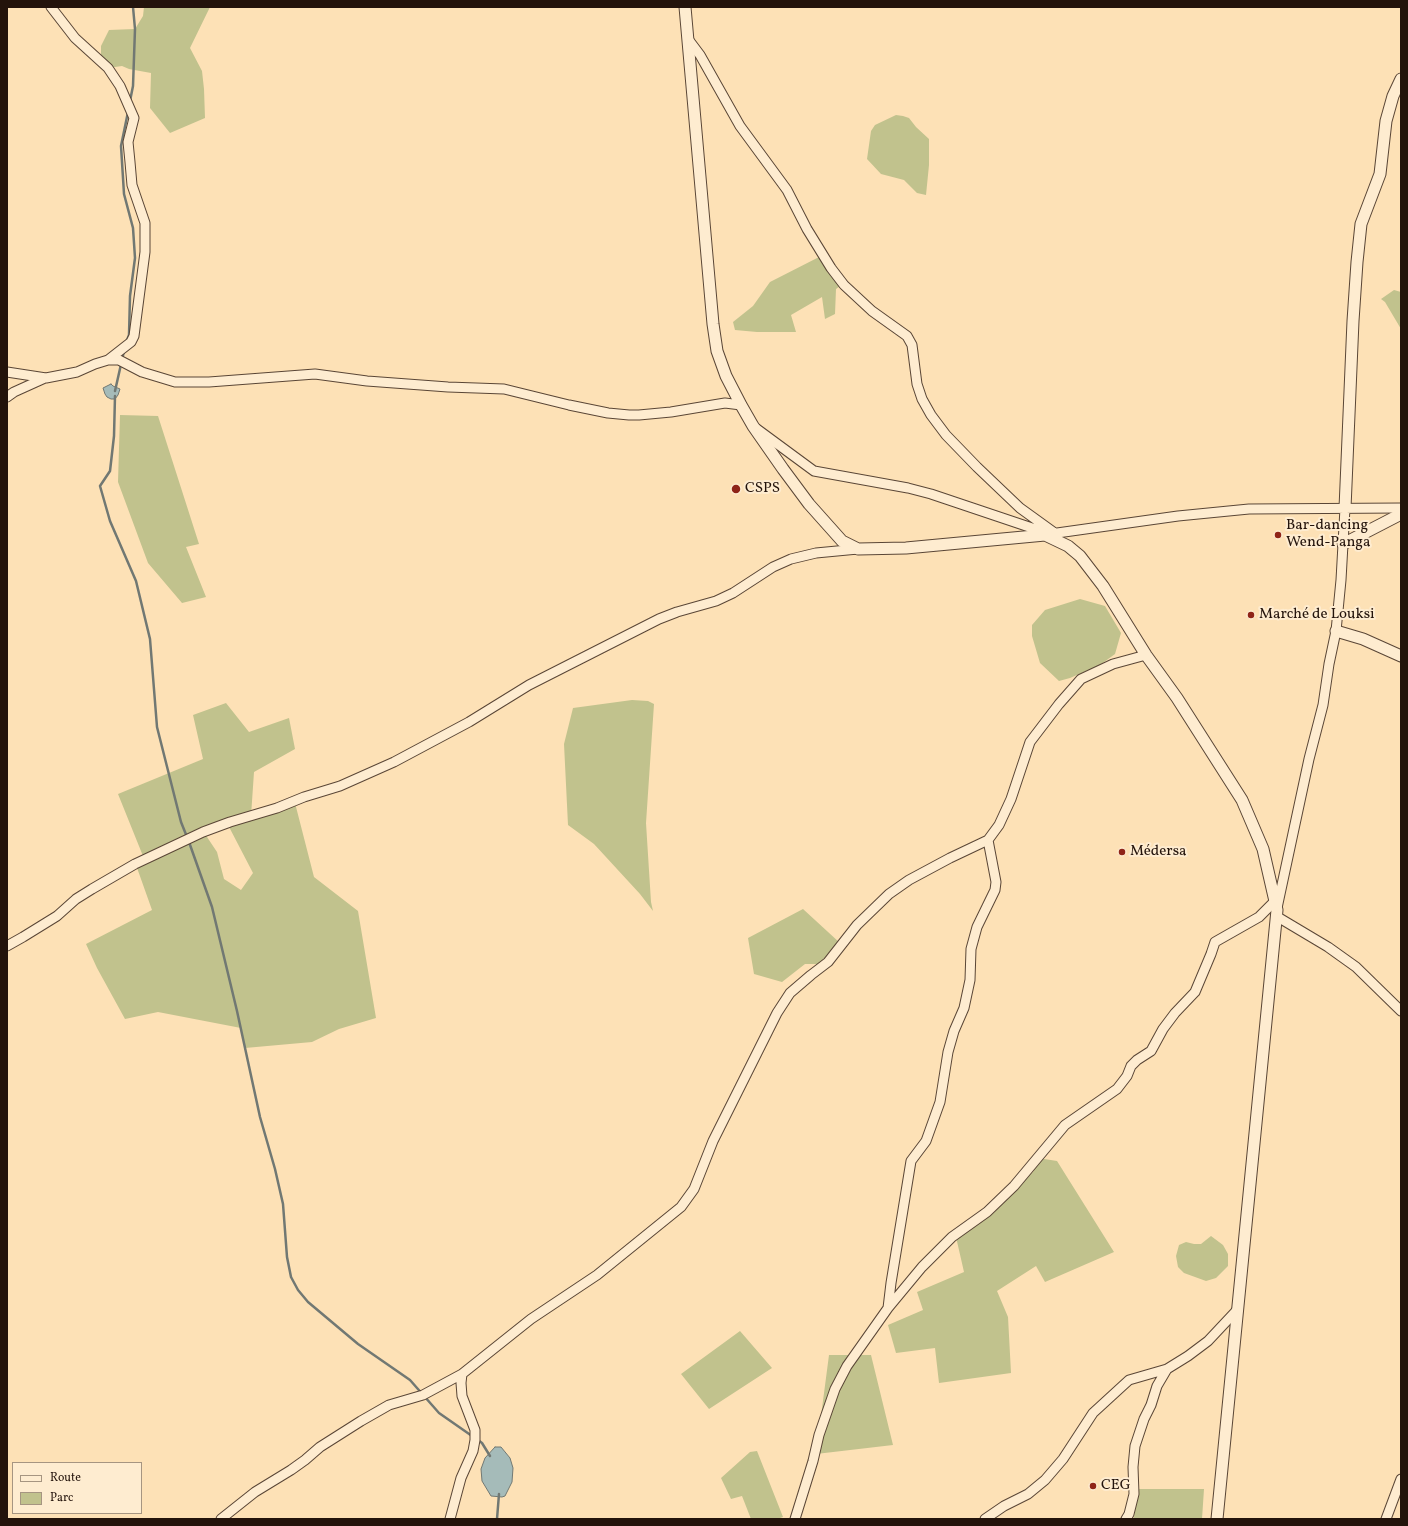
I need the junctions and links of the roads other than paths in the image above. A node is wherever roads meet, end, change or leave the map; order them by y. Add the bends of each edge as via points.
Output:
1 (51, 7) edge
2 (685, 7) edge
3 (688, 39) junction
4 (1401, 79) edge
5 (108, 360) junction
6 (7, 372) edge
7 (46, 378) junction
8 (7, 397) edge
9 (741, 405) junction
10 (753, 426) junction
11 (1345, 508) junction
12 (1401, 508) edge
13 (1401, 514) edge
14 (1051, 534) junction
15 (1343, 544) junction
16 (858, 550) junction
17 (1336, 631) junction
18 (1146, 655) junction
19 (1401, 656) edge
20 (988, 840) junction
21 (1276, 909) junction
22 (7, 946) edge
23 (1401, 1011) edge
24 (888, 1308) junction
25 (1238, 1310) junction
26 (1167, 1369) junction
27 (462, 1374) junction
28 (1401, 1479) edge
29 (221, 1519) edge
30 (450, 1519) edge
31 (795, 1519) edge
32 (985, 1519) edge
33 (1126, 1519) edge
34 (1217, 1519) edge
35 (1386, 1519) edge

1 - 5 street via 75,38 108,68 120,86 134,118 128,142 132,185 145,224 145,252 134,336
2 - 3 street
3 - 9 street via 713,324 721,364
3 - 14 street via 700,55 740,126 787,190 806,229 831,268 843,284 872,311 907,336 912,345 917,384 931,415 946,435 983,472
4 - 11 street via 1386,121 1380,174 1361,224 1353,321
5 - 7 street via 77,372
5 - 9 street via 119,360 142,372 175,382 314,374 367,382 504,389 608,413 639,415 725,403
6 - 7 street
7 - 8 street
9 - 10 street
10 - 14 street via 814,471 931,494
10 - 16 street via 809,504 842,541
11 - 12 street
11 - 14 street via 1249,509
11 - 15 street
13 - 15 street
14 - 16 street
14 - 18 street via 1080,556 1103,586
15 - 17 street
16 - 22 street via 816,553 791,559 774,566 733,593 659,619 529,685 469,722 394,762 340,786 203,832 135,864 76,899 57,916
17 - 19 street via 1363,639
17 - 21 street via 1323,705
18 - 20 street via 1113,664 1081,679 1059,704 1030,742 1011,799 999,825
18 - 21 street via 1177,698 1242,800 1263,849
20 - 24 street via 996,882 995,890 977,927 971,949 970,980 964,1008 948,1052 940,1102 926,1141 911,1161
20 - 27 street via 916,876 889,894 857,924 828,962 790,993 713,1141 694,1189 681,1207 597,1275 531,1319
21 - 23 street via 1356,967
21 - 24 street via 1215,942 1195,992 1163,1029 1151,1052 1131,1066 1117,1089 1065,1125 1014,1186 922,1267
21 - 25 street
24 - 31 street via 847,1366 835,1389
25 - 26 street via 1208,1340
25 - 34 street
26 - 32 street via 1129,1380 1093,1413 1046,1480 1028,1494
26 - 33 street via 1157,1386 1135,1446 1134,1494
27 - 29 street via 423,1395 389,1405 355,1424 291,1470 255,1492
27 - 30 street via 462,1396 475,1430 475,1440
28 - 35 street

